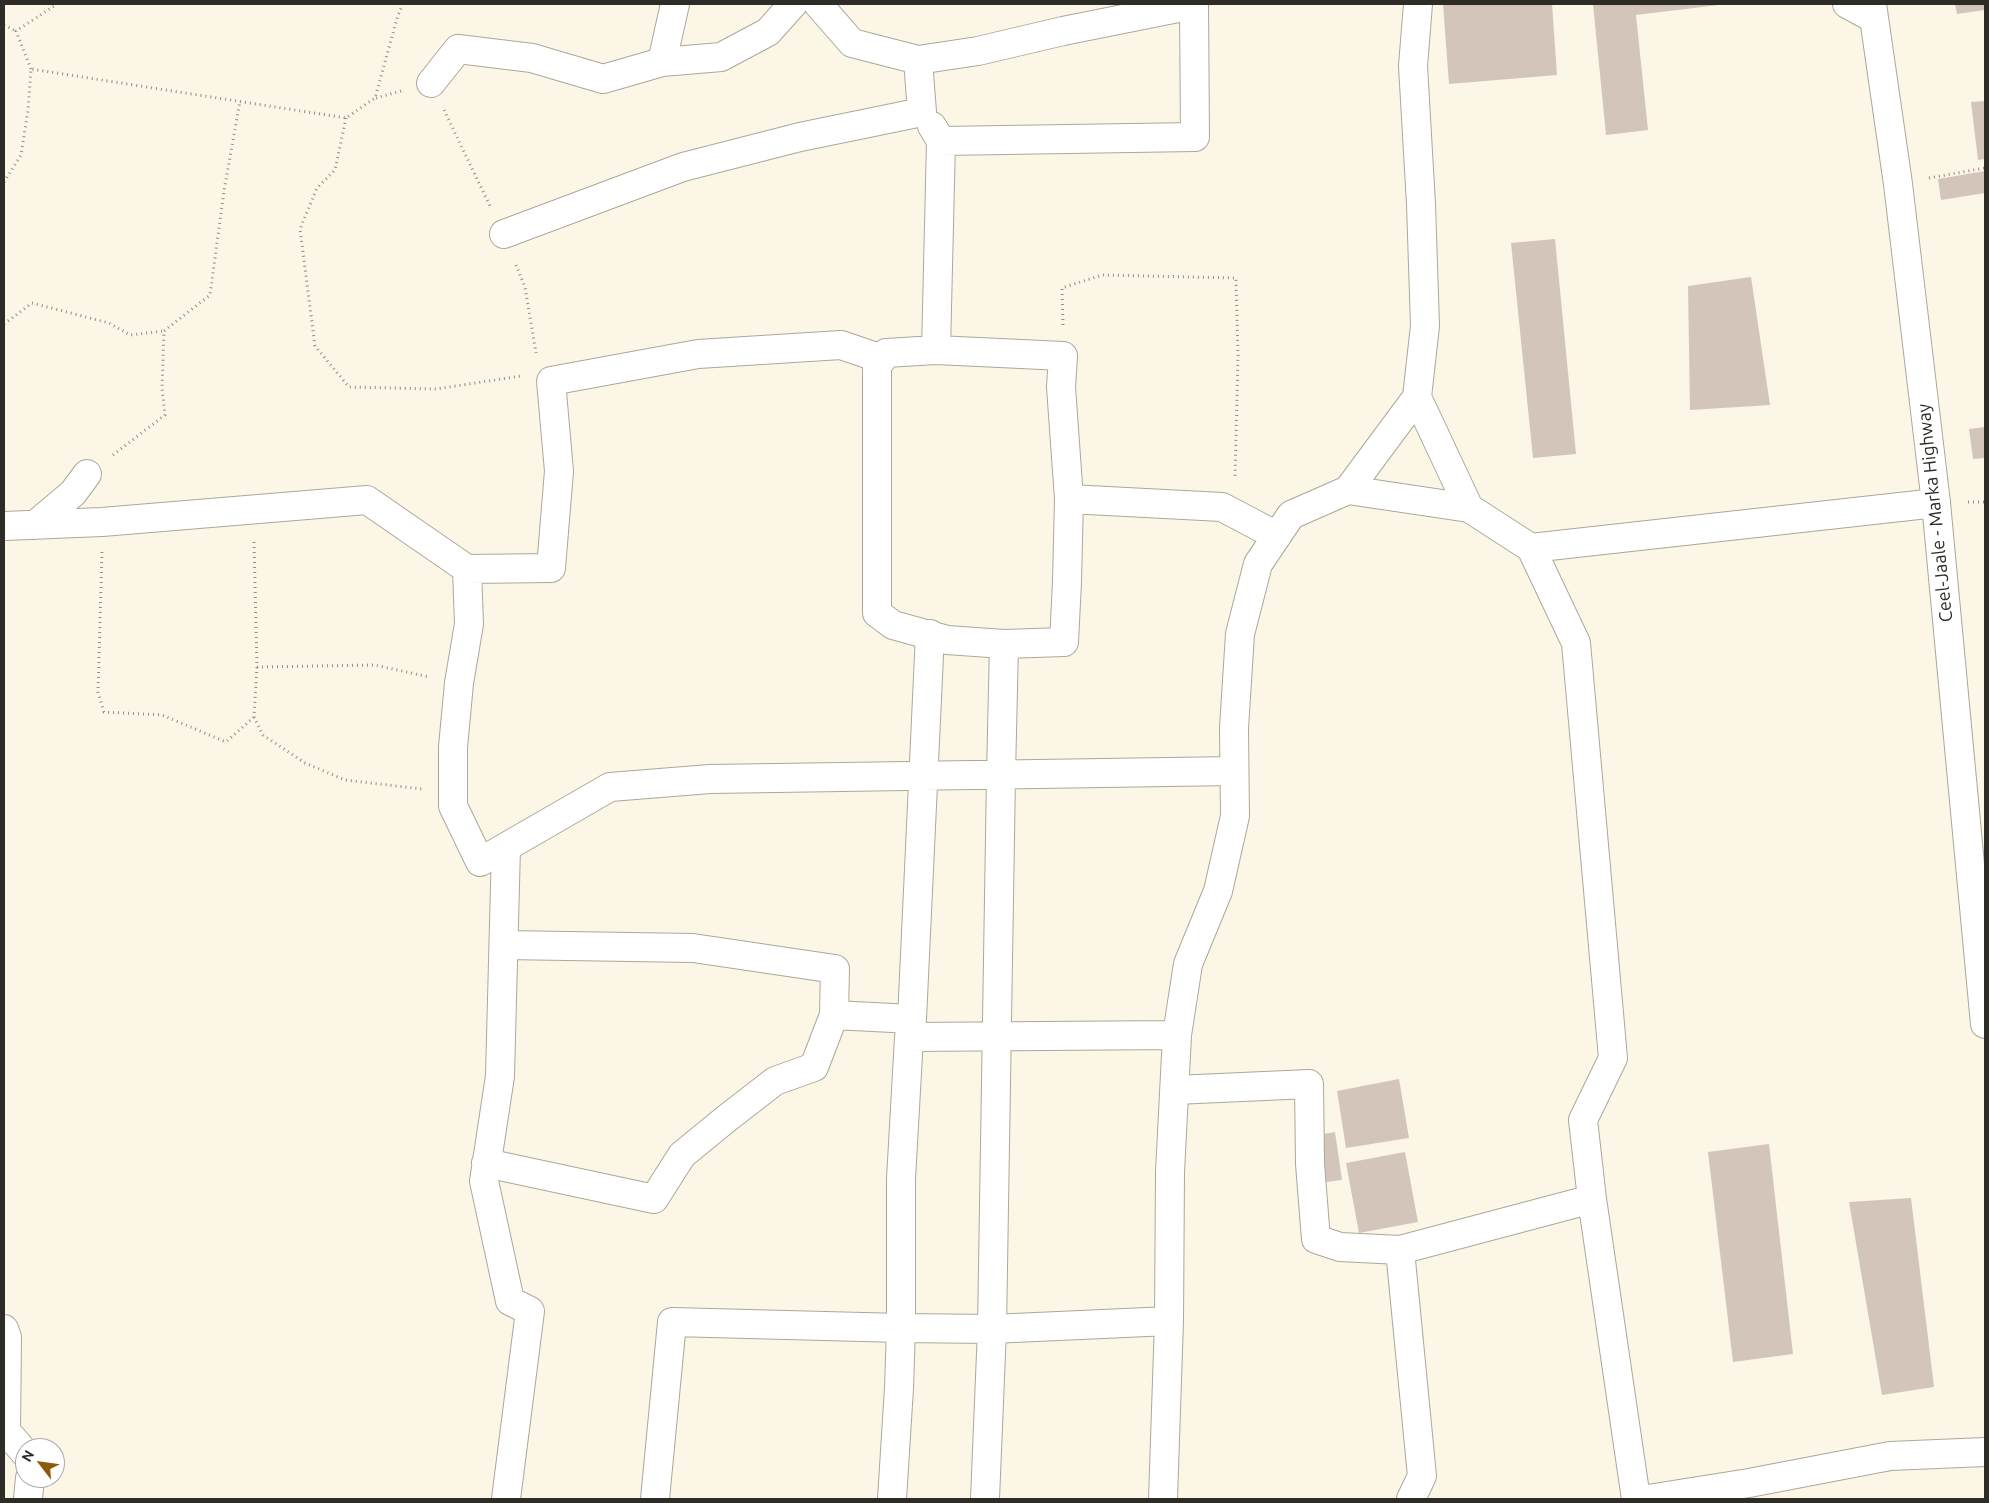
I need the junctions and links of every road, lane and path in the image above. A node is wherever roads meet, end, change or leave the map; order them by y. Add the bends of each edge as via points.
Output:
1 (57, 4) edge
2 (403, 4) edge
3 (675, 4) edge
4 (793, 4) edge
5 (818, 4) edge
6 (1184, 4) edge
7 (1194, 4) edge
8 (1418, 4) edge
9 (1847, 4) edge
10 (1872, 11) edge
11 (4, 25) edge
12 (16, 31) junction
13 (918, 60) junction
14 (662, 62) junction
15 (31, 69) junction
16 (431, 83) dead end
17 (240, 101) junction
18 (922, 112) junction
19 (346, 118) junction
20 (941, 141) junction
21 (1985, 168) edge
22 (4, 182) edge
23 (1898, 184) junction
24 (504, 234) dead end
25 (4, 324) edge
26 (164, 331) junction
27 (936, 350) junction
28 (1063, 356) junction
29 (882, 358) junction
30 (530, 375) dead end
31 (1417, 397) junction
32 (87, 474) joint
33 (1348, 490) junction
34 (1069, 499) junction
35 (1936, 503) junction
36 (1469, 508) junction
37 (253, 509) junction
38 (1234, 513) junction
39 (102, 522) junction
40 (35, 525) junction
41 (4, 526) edge
42 (1277, 536) junction
43 (1531, 548) junction
44 (467, 569) junction
45 (930, 634) junction
46 (1004, 644) junction
47 (257, 667) junction
48 (459, 683) junction
49 (254, 717) junction
50 (1234, 771) junction
51 (923, 775) junction
52 (1001, 775) junction
53 (453, 792) junction
54 (506, 847) junction
55 (505, 945) junction
56 (834, 1015) junction
57 (1985, 1024) edge
58 (910, 1028) junction
59 (1176, 1035) junction
60 (997, 1036) junction
61 (1175, 1090) junction
62 (486, 1164) junction
63 (1592, 1198) junction
64 (1400, 1250) junction
65 (1169, 1321) junction
66 (901, 1328) junction
67 (992, 1328) junction
68 (4, 1329) edge
69 (15, 1441) edge
70 (1985, 1452) edge
71 (506, 1499) edge
72 (655, 1499) edge
73 (892, 1499) edge
74 (985, 1499) edge
75 (1163, 1499) edge
76 (1411, 1499) edge
77 (1636, 1499) edge
78 (1648, 1499) edge

1 - 12 path
2 - 19 path via 375,98
3 - 14 street
4 - 14 street via 768,32 721,57
5 - 13 street via 852,43
6 - 13 street via 1178,8 978,51
7 - 20 street via 1195,137
8 - 31 street via 1413,66 1425,326
9 - 10 street
10 - 23 street, Ceel-Jaale - Marka Highway
11 - 12 path
12 - 15 path
13 - 18 street
14 - 16 street via 603,79 532,58 458,49
15 - 17 path
15 - 22 path via 21,155
17 - 19 path
17 - 26 path via 210,294
18 - 20 street
18 - 24 street via 800,137 683,167
19 - 30 path via 335,170 317,188 300,229 315,346 349,387 436,389
20 - 27 street
21 - 23 path
23 - 35 street, Ceel-Jaale - Marka Highway
25 - 26 path via 32,303 109,323 130,335
26 - 32 path via 162,388 165,415
27 - 28 street
27 - 29 street via 886,353
28 - 34 street via 1061,387
28 - 38 path via 1062,288 1102,275 1236,278 1238,355
29 - 44 street via 841,345 698,354 551,380 559,472 551,568
29 - 45 street via 877,367 877,613 893,625
31 - 33 street
31 - 36 street
32 - 40 street via 73,493
33 - 36 street
33 - 42 street via 1291,515
34 - 38 street via 1222,507
34 - 46 street via 1064,642
35 - 43 street
35 - 57 street, Ceel-Jaale - Marka Highway
36 - 43 street
37 - 39 street
37 - 44 street via 367,500
37 - 47 path
38 - 42 street
39 - 40 street
39 - 49 path via 98,692 104,712 162,715 226,742
40 - 41 street
42 - 50 street via 1258,564 1240,634
43 - 63 street via 1576,643 1613,1058 1583,1120
44 - 48 street via 469,624
45 - 46 street via 947,640
45 - 51 street
46 - 52 street
47 - 48 path via 375,665
47 - 49 path
48 - 53 street
49 - 53 path via 263,735 305,763 346,780
50 - 52 street
50 - 59 street via 1234,816 1218,891 1188,964
51 - 52 street
51 - 54 street via 710,779 610,788
51 - 58 street
52 - 60 street
53 - 54 street via 453,806 480,862
54 - 55 street
55 - 56 street via 693,948 835,969
55 - 62 street via 500,1076
56 - 58 street
56 - 62 street via 814,1068 775,1081 682,1155 654,1199
58 - 60 street
58 - 66 street via 901,1180
59 - 60 street
59 - 61 street
60 - 67 street
61 - 64 street via 1309,1084 1310,1164 1316,1239 1340,1247
61 - 65 street via 1170,1172
62 - 71 street via 484,1181 510,1300 530,1311
63 - 64 street
63 - 77 street
64 - 76 street via 1422,1476
65 - 67 street
65 - 75 street
66 - 67 street
66 - 72 street via 672,1322
66 - 73 street
67 - 74 street
68 - 69 street via 7,1337 6,1431
70 - 78 street via 1890,1456

